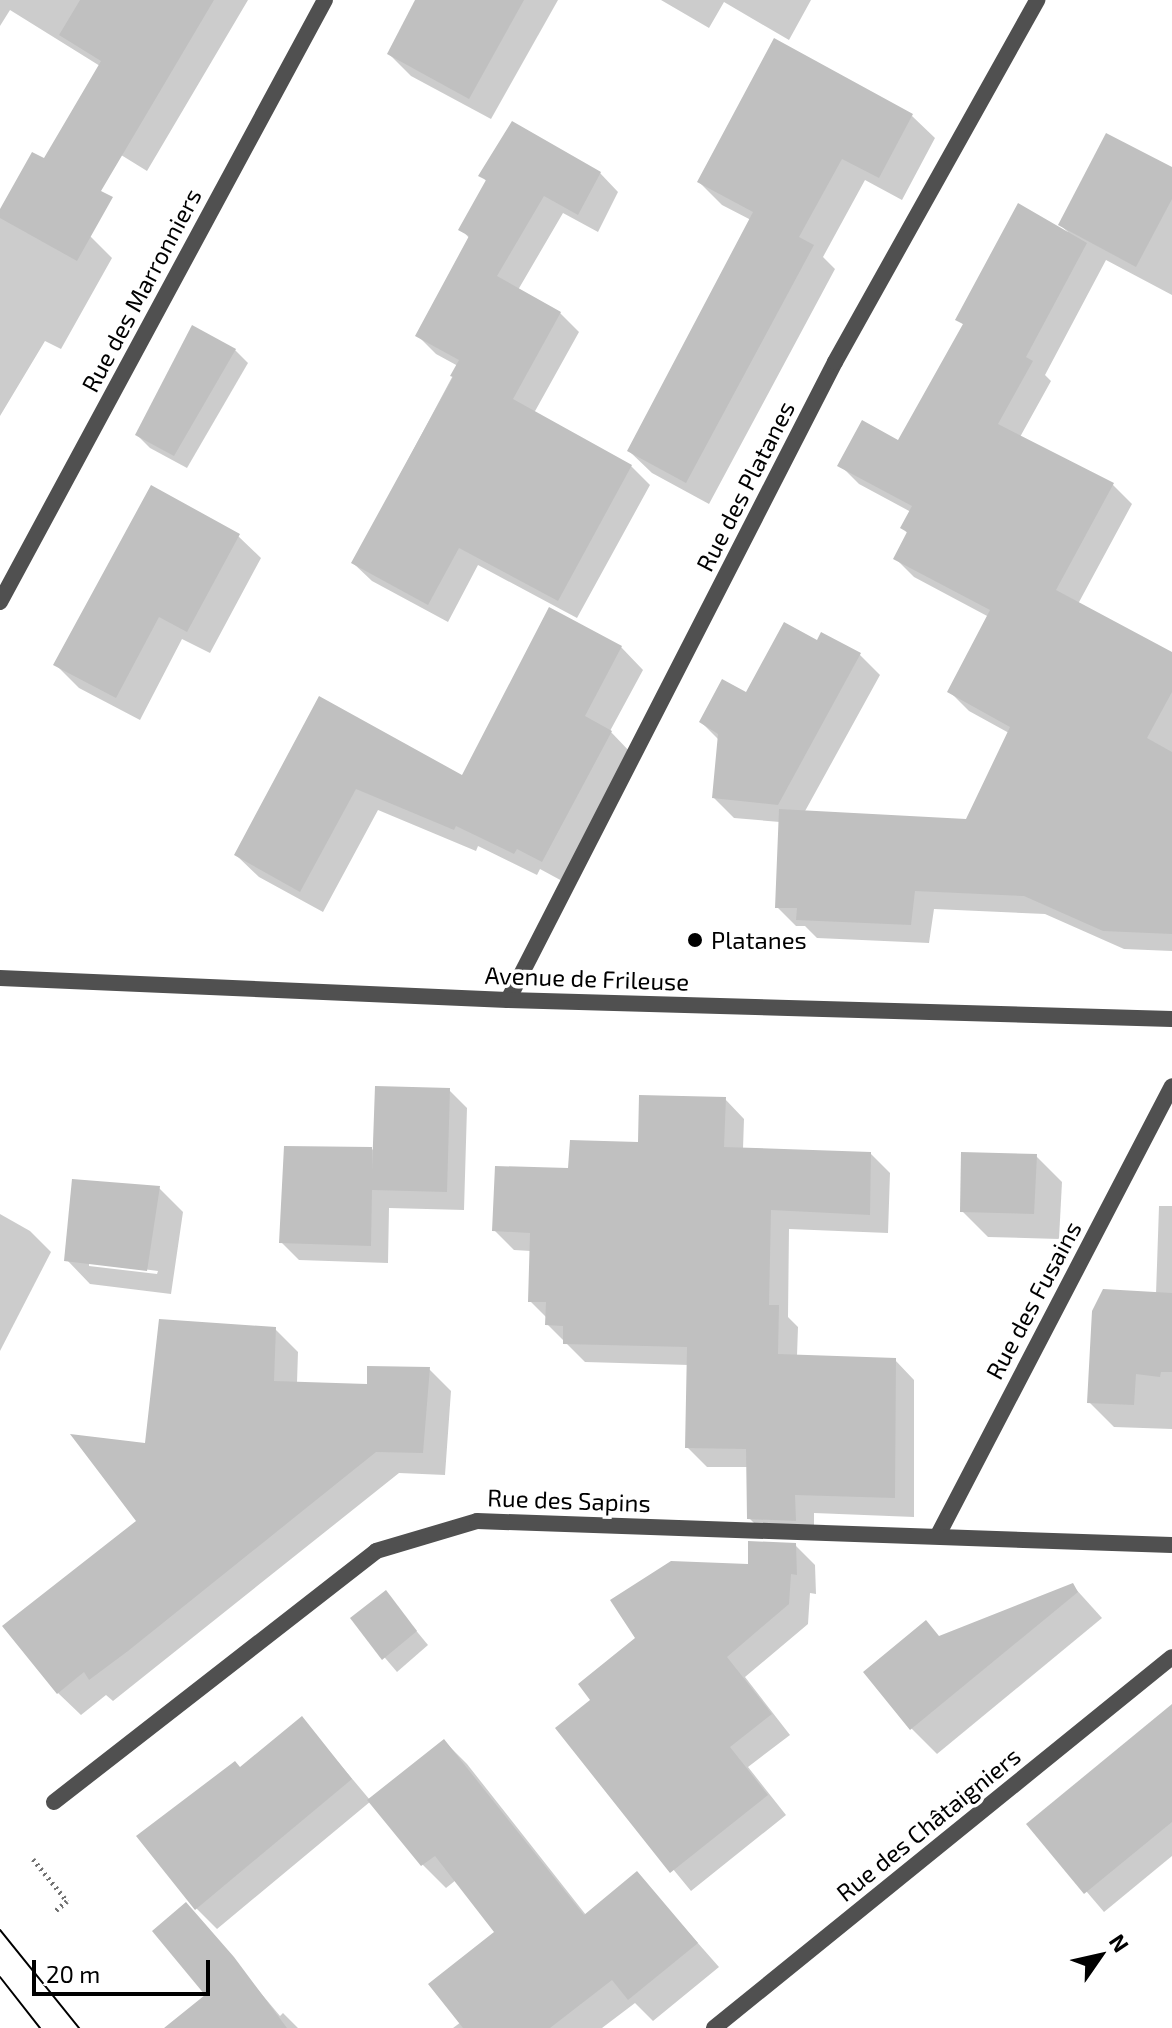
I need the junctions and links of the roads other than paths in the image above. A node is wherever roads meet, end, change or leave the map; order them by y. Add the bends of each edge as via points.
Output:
1 (325, 0) edge
2 (1037, 0) edge
3 (0, 602) edge
4 (0, 978) edge
5 (508, 1000) junction
6 (1172, 1019) edge
7 (1172, 1086) edge
8 (938, 1535) junction
9 (1172, 1545) edge
10 (1172, 1657) edge
11 (54, 1802) dead end
12 (714, 2028) edge

1 - 3 street, Rue des Marronniers
2 - 5 street, Rue des Platanes via 835,362
4 - 5 street, Avenue de Frileuse
5 - 6 street, Avenue de Frileuse
7 - 8 street, Rue des Fusains
8 - 9 street, Rue des Sapins
8 - 11 street, Rue des Sapins via 477,1521 376,1551
10 - 12 street, Rue des Châtaigniers

